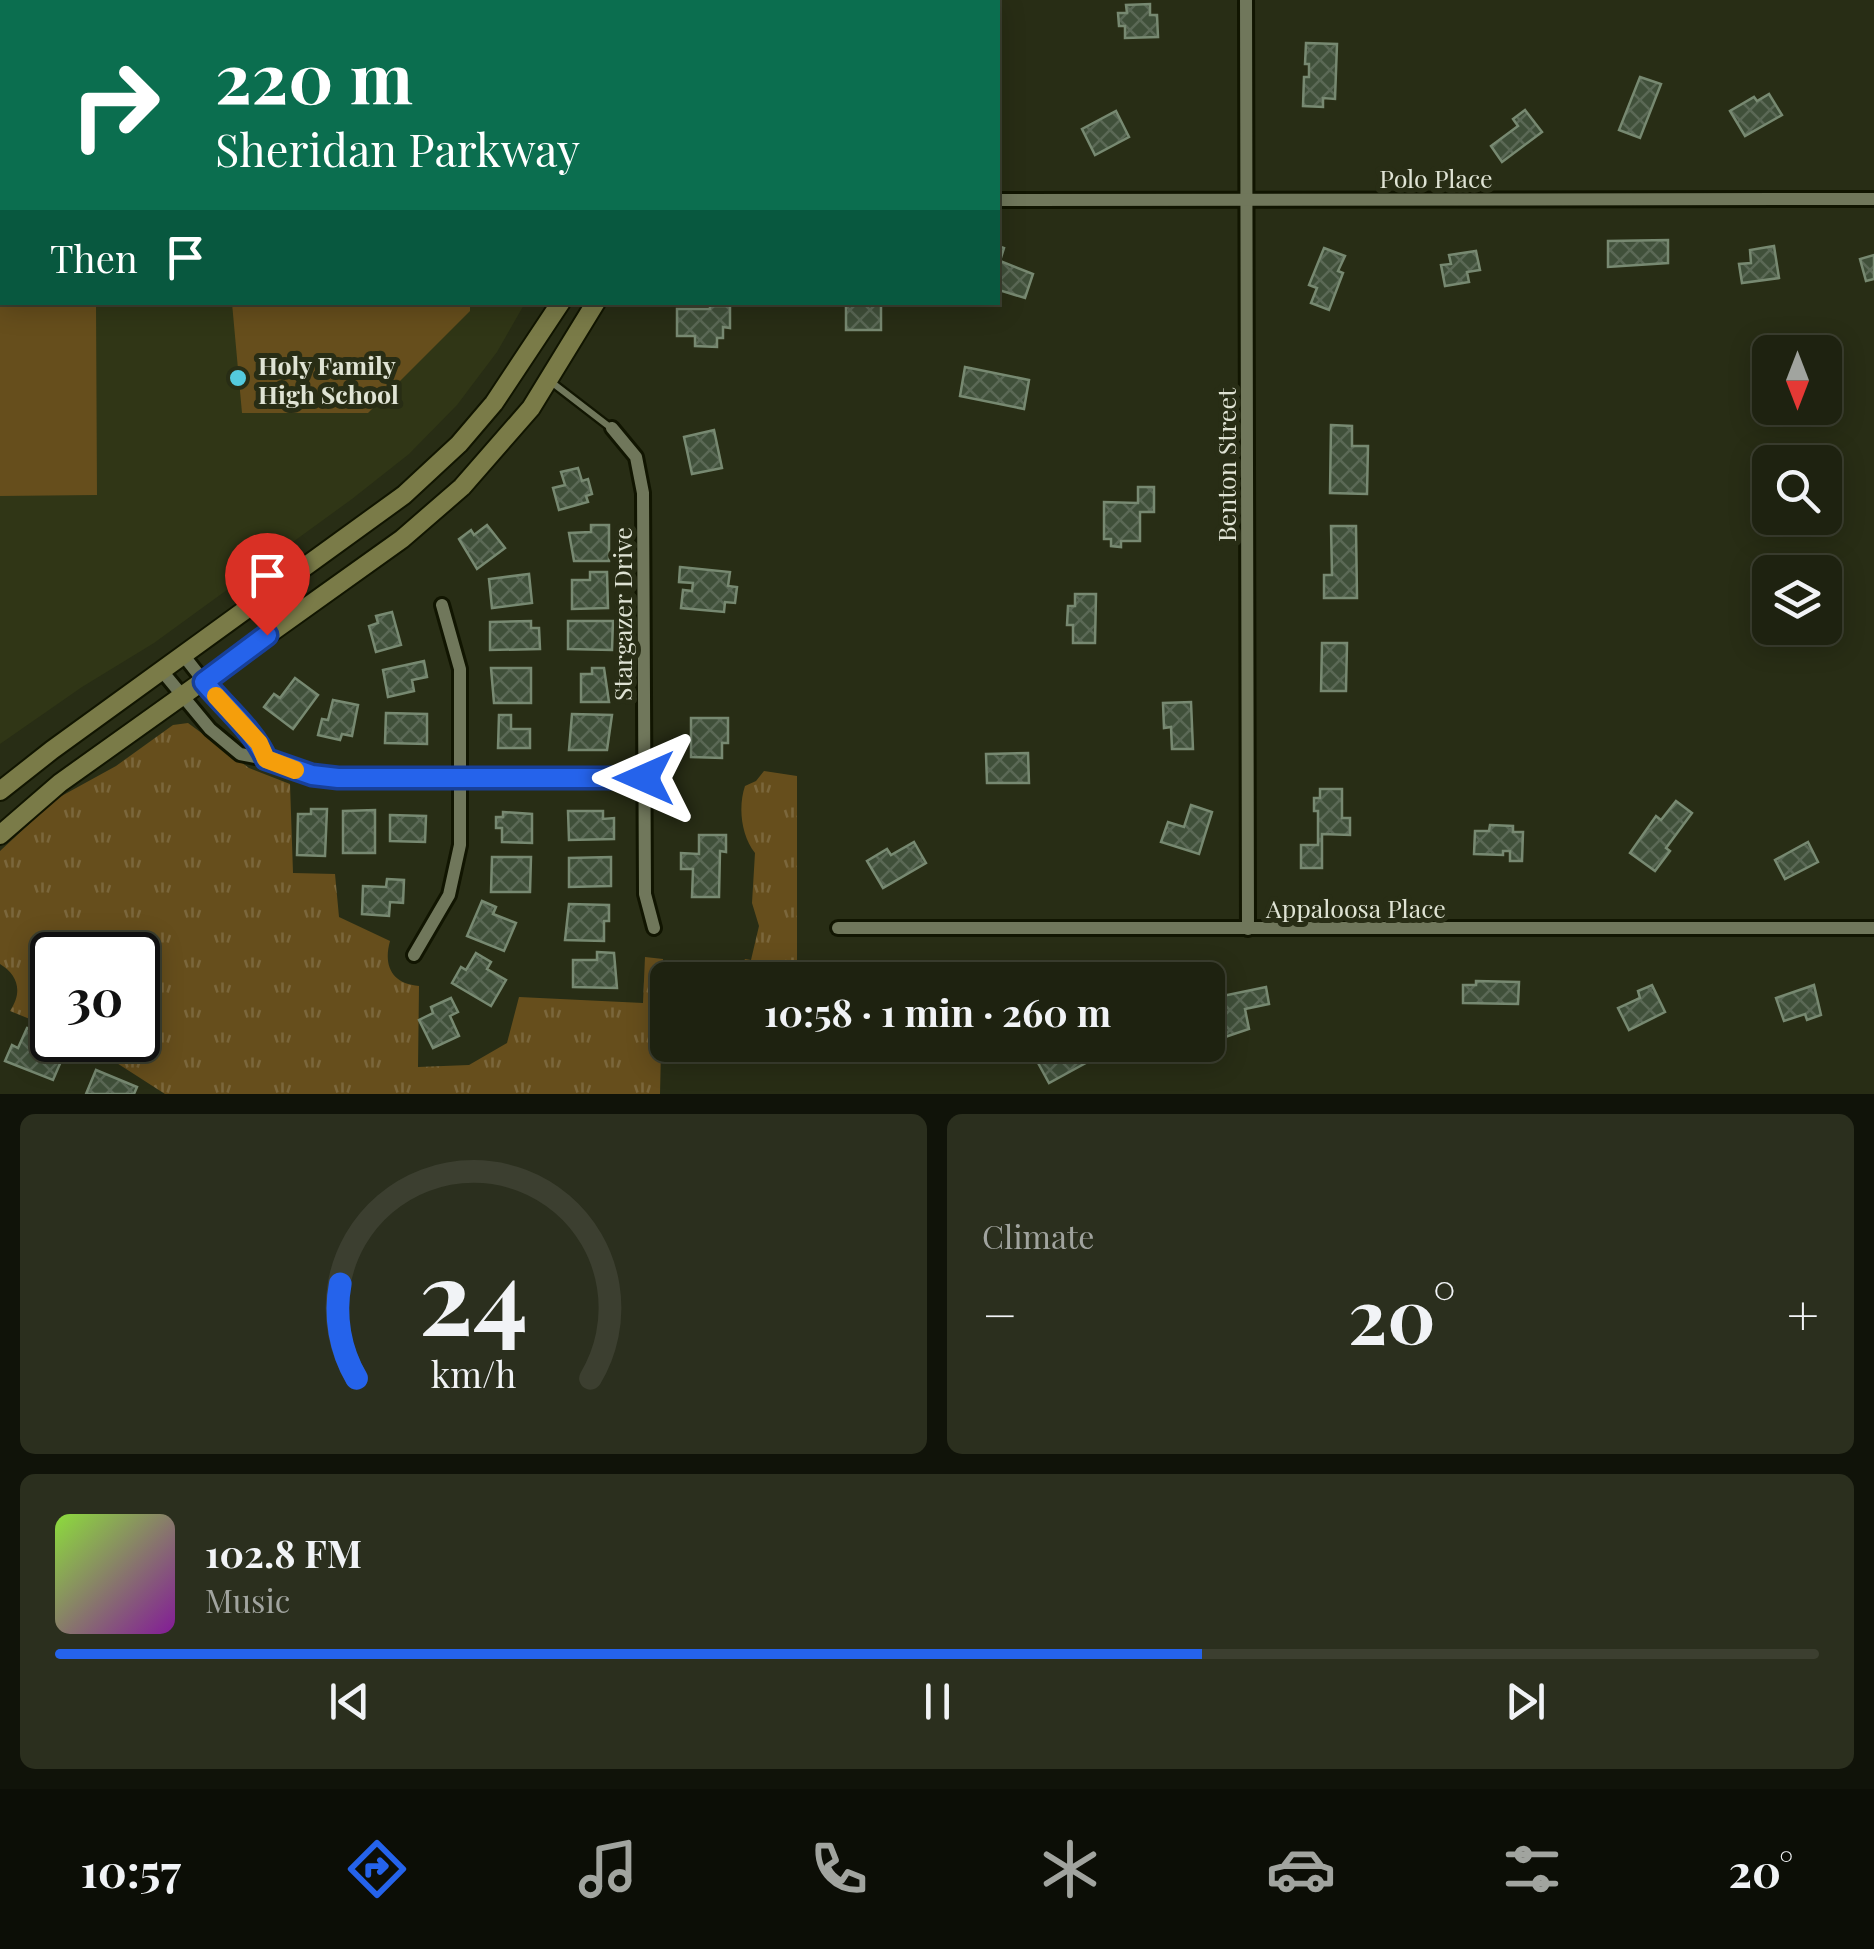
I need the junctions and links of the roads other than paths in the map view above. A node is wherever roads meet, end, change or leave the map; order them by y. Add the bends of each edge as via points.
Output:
1 (1246, 0) edge
2 (1247, 199) junction
3 (1874, 199) edge
4 (1000, 200) edge
5 (559, 305) edge
6 (594, 305) edge
7 (550, 381) junction
8 (612, 428) joint
9 (442, 605) dead end
10 (184, 656) junction
11 (162, 671) junction
12 (204, 682) junction
13 (182, 697) junction
14 (266, 759) junction
15 (461, 778) junction
16 (644, 778) junction
17 (0, 791) edge
18 (0, 834) edge
19 (654, 928) dead end
20 (838, 928) dead end
21 (1874, 928) edge
22 (1248, 930) junction
23 (414, 955) dead end

1 - 2 street, Benton Street
2 - 3 street, Polo Place
2 - 4 street, Polo Place
2 - 22 street, Benton Street
5 - 10 main road via 510,382 440,463 384,512
6 - 7 main road
7 - 8 lane
7 - 12 main road via 483,465 422,522
8 - 16 street, Stargazer Drive via 636,457 644,493
9 - 15 street via 460,669
10 - 11 main road
10 - 12 street
11 - 13 street
11 - 17 main road
12 - 13 main road
12 - 14 street
13 - 14 street via 240,754
13 - 18 main road
14 - 15 street via 338,778
15 - 16 street
15 - 23 street via 456,869
16 - 19 street, Stargazer Drive via 645,894
20 - 22 street, Appaloosa Place
21 - 22 street, Appaloosa Place

